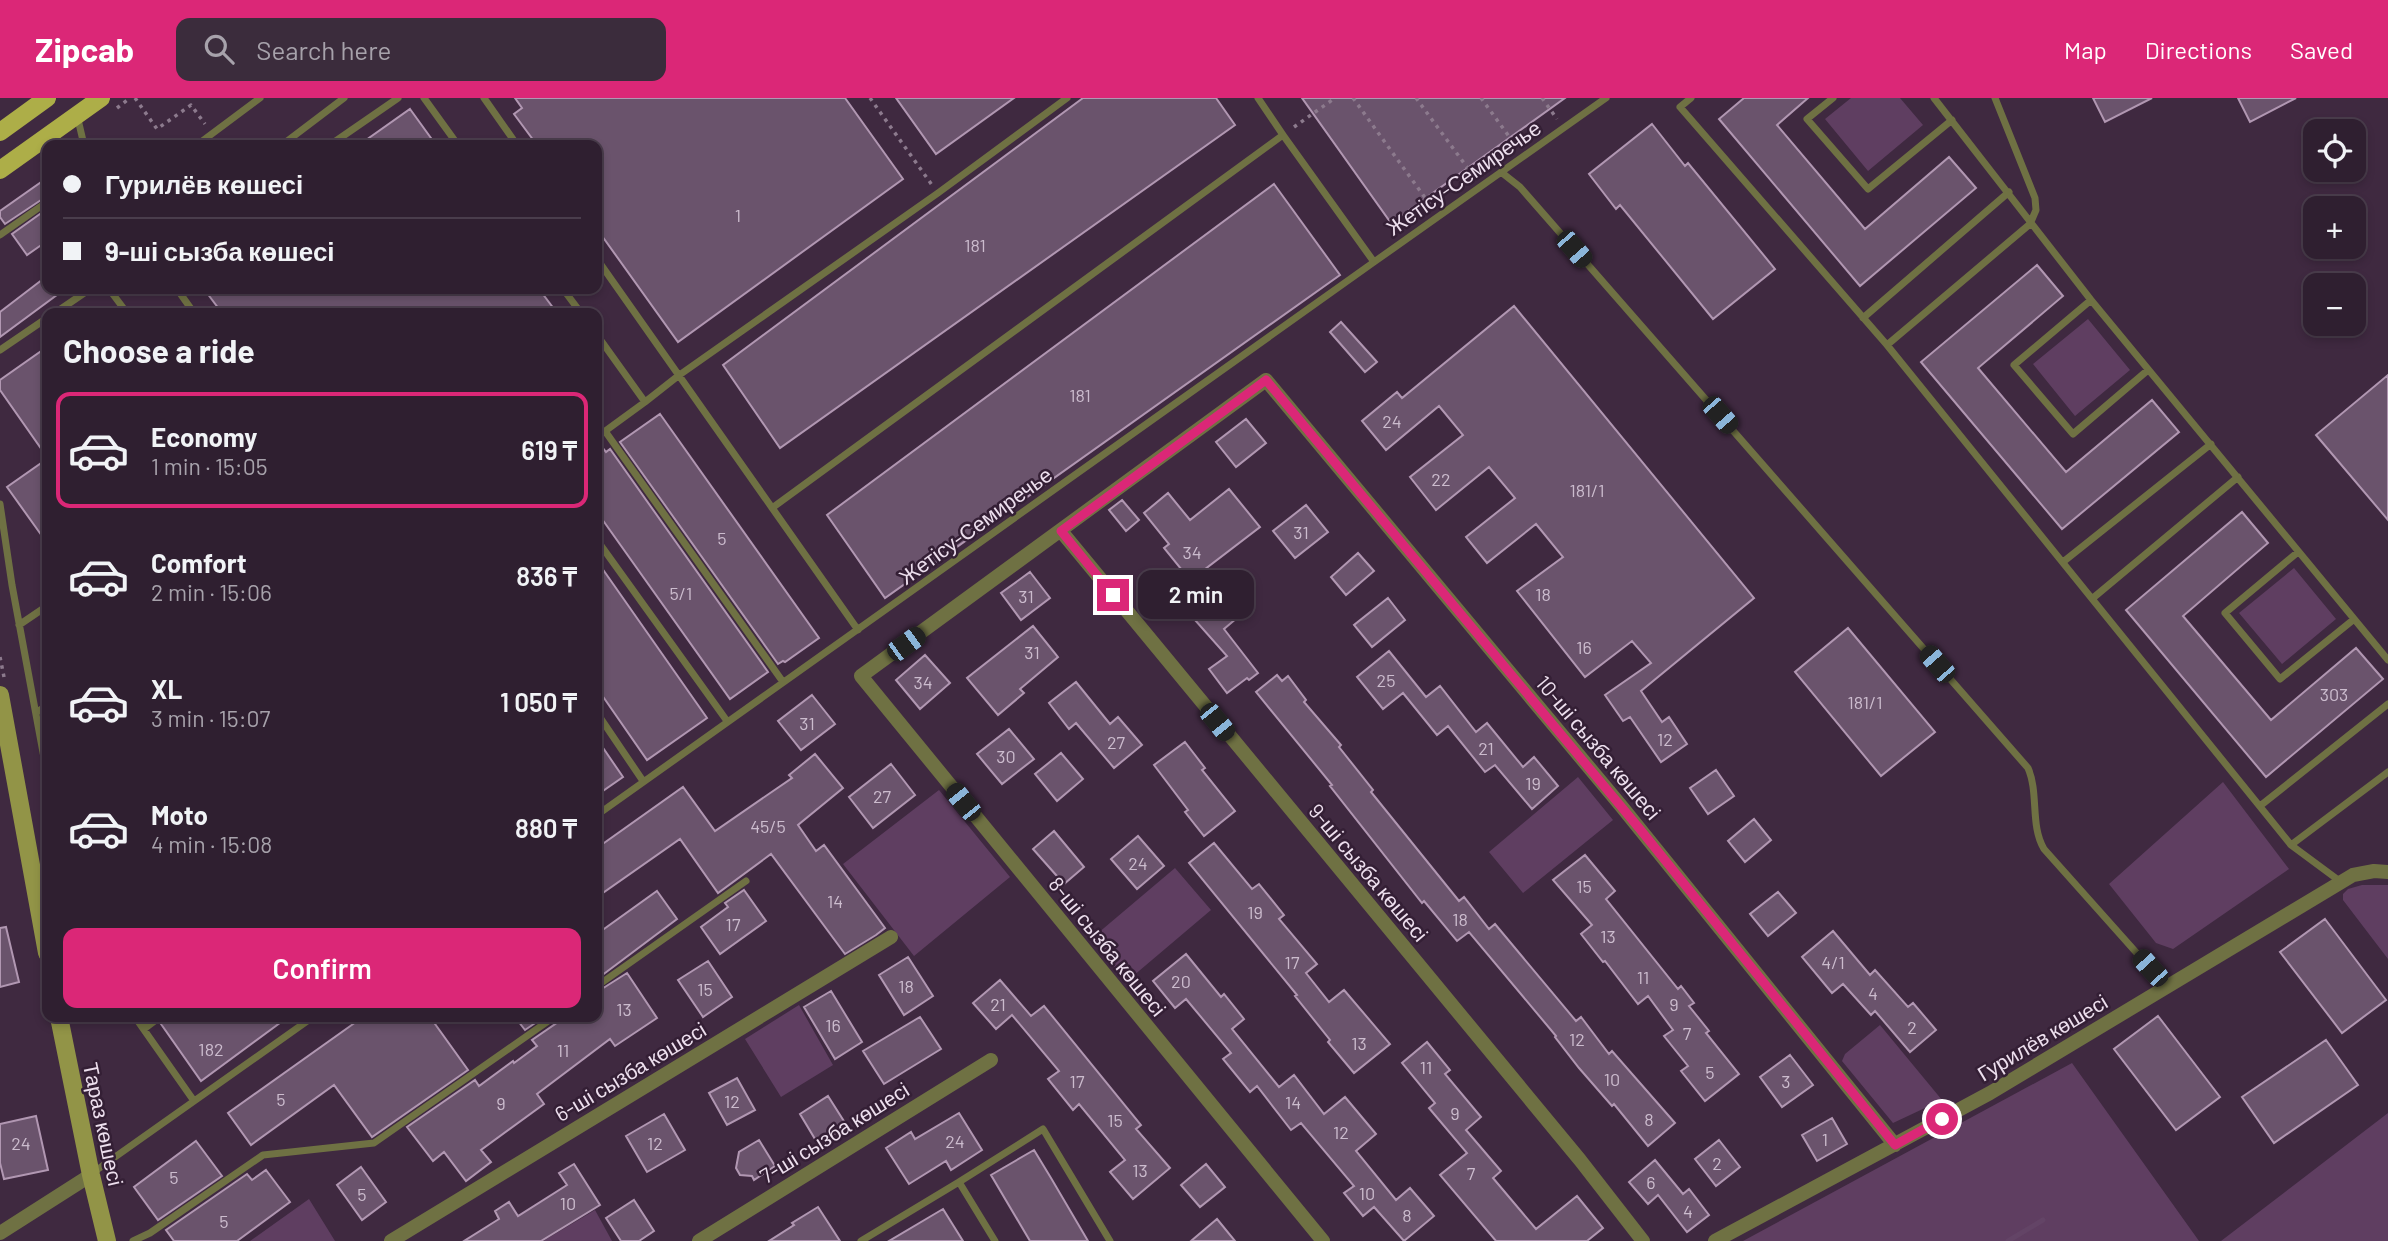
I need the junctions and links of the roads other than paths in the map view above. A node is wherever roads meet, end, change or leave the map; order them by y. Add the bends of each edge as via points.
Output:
1 (47, 98) edge
2 (101, 98) edge
3 (260, 98) edge
4 (344, 98) edge
5 (398, 98) edge
6 (424, 98) edge
7 (484, 98) edge
8 (1067, 98) edge
9 (1258, 98) edge
10 (1606, 98) edge
11 (1690, 98) edge
12 (1833, 98) edge
13 (1934, 98) edge
14 (1995, 98) edge
15 (77, 115) junction
16 (1952, 120) junction
17 (0, 132) edge
18 (1283, 135) junction
19 (83, 140) edge
20 (204, 140) edge
21 (289, 140) edge
22 (337, 140) edge
23 (454, 140) edge
24 (513, 140) edge
25 (0, 170) edge
26 (1501, 172) junction
27 (2009, 192) junction
28 (42, 206) edge
29 (2031, 224) junction
30 (0, 235) edge
31 (1374, 262) junction
32 (602, 266) edge
33 (83, 294) edge
34 (2091, 300) junction
35 (62, 308) edge
36 (1863, 318) junction
37 (42, 321) edge
38 (602, 342) edge
39 (1887, 345) junction
40 (0, 350) edge
41 (2148, 370) junction
42 (678, 376) junction
43 (645, 402) junction
44 (605, 431) junction
45 (602, 433) edge
46 (2211, 444) junction
47 (2238, 477) junction
48 (0, 504) edge
49 (772, 508) junction
50 (1061, 531) junction
51 (602, 547) edge
52 (2298, 552) junction
53 (2063, 562) junction
54 (2093, 598) junction
55 (42, 609) edge
56 (2353, 620) junction
57 (19, 625) junction
58 (858, 630) junction
59 (2388, 660) edge
60 (783, 682) junction
61 (0, 695) edge
62 (2388, 704) edge
63 (42, 709) edge
64 (36, 713) junction
65 (602, 720) edge
66 (727, 721) junction
67 (42, 746) edge
68 (2388, 772) edge
69 (643, 781) junction
70 (2260, 806) junction
71 (602, 811) edge
72 (2291, 845) junction
73 (2388, 872) edge
74 (746, 881) dead end
75 (2341, 882) junction
76 (42, 926) edge
77 (891, 937) dead end
78 (602, 982) edge
79 (2167, 987) junction
80 (60, 1022) edge
81 (139, 1022) edge
82 (153, 1022) edge
83 (306, 1022) edge
84 (547, 1022) edge
85 (144, 1029) junction
86 (991, 1060) dead end
87 (194, 1101) junction
88 (1895, 1145) junction
89 (91, 1175) junction
90 (959, 1182) junction
91 (0, 1233) edge
92 (107, 1241) edge
93 (133, 1241) edge
94 (391, 1241) edge
95 (699, 1241) edge
96 (861, 1241) edge
97 (995, 1241) edge
98 (1110, 1241) edge
99 (1323, 1241) edge
100 (1643, 1241) edge
101 (1715, 1241) edge

1 - 17 main road
2 - 15 main road
3 - 20 lane
4 - 21 lane
5 - 22 lane
6 - 23 lane
7 - 24 lane
8 - 42 lane
9 - 18 lane, Жетісу-Семиречье
10 - 26 lane, Жетісу-Семиречье
11 - 36 lane via 1680,107
12 - 16 lane via 1807,119 1868,190
13 - 16 lane
14 - 29 lane via 2035,198
15 - 19 lane
15 - 25 main road
16 - 27 lane
18 - 31 lane, Жетісу-Семиречье
18 - 49 lane
26 - 31 lane, Жетісу-Семиречье
26 - 79 lane via 1520,187 2028,768 2044,849
27 - 29 lane
27 - 36 lane
28 - 30 lane
29 - 34 lane
29 - 39 lane
31 - 58 lane, Жетісу-Семиречье
32 - 42 lane
33 - 35 lane
34 - 41 lane
34 - 41 lane via 2014,365 2073,434
36 - 39 lane
37 - 40 lane
38 - 43 lane
39 - 53 lane
41 - 46 lane
42 - 43 lane
42 - 49 lane
43 - 44 lane
44 - 45 lane
44 - 60 lane
46 - 47 lane
46 - 53 lane
47 - 52 lane
47 - 54 lane
48 - 57 lane
49 - 58 lane
50 - 88 street, 10-ші сызба көшесі via 1266,380 1613,796
50 - 99 street, 8-ші сызба көшесі via 861,676
50 - 100 street, 9-ші сызба көшесі
51 - 66 lane
52 - 56 lane
52 - 56 lane via 2225,613 2280,679
53 - 54 lane
54 - 70 lane
55 - 57 lane
56 - 59 lane
57 - 64 lane
58 - 60 lane, Жетісу-Семиречье
60 - 66 lane, Жетісу-Семиречье
61 - 76 street
62 - 70 lane
63 - 64 lane
64 - 67 lane
65 - 69 lane
66 - 69 lane, Жетісу-Семиречье
68 - 72 lane
69 - 71 lane, Жетісу-Семиречье
70 - 72 lane
72 - 75 lane
73 - 75 street, Гурилёв көшесі via 2353,875
74 - 78 lane
75 - 79 street, Гурилёв көшесі
77 - 94 street, 6-ші сызба көшесі
79 - 88 street, Гурилёв көшесі
80 - 89 street, Тараз көшесі
81 - 85 lane
82 - 85 lane
83 - 87 lane
84 - 93 lane via 374,1143 263,1155
85 - 87 lane
86 - 95 street, 7-ші сызба көшесі
87 - 89 lane
88 - 101 street, Гурилёв көшесі
89 - 91 street
89 - 92 street, Тараз көшесі
90 - 96 lane
90 - 97 lane
90 - 98 lane via 1043,1129

